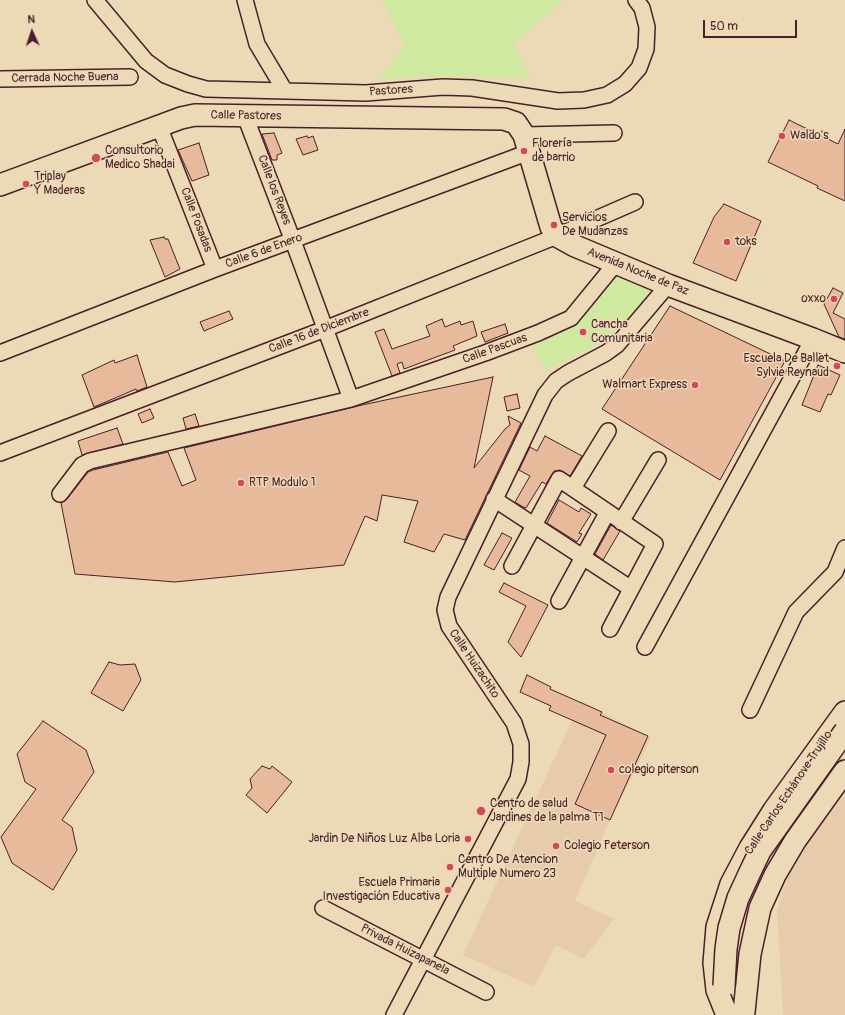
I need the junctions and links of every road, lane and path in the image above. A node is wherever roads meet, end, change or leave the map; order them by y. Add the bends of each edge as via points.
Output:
1 (95, 0) edge
2 (245, 0) edge
3 (636, 0) edge
4 (130, 77) dead end
5 (0, 80) edge
6 (285, 91) junction
7 (245, 116) junction
8 (159, 126) junction
9 (614, 133) dead end
10 (527, 143) junction
11 (0, 185) edge
12 (635, 202) dead end
13 (557, 236) junction
14 (293, 240) junction
15 (616, 263) junction
16 (215, 269) junction
17 (668, 285) junction
18 (325, 329) junction
19 (813, 338) junction
20 (845, 352) edge
21 (0, 354) edge
22 (351, 399) junction
23 (608, 431) dead end
24 (0, 453) edge
25 (658, 460) dead end
26 (573, 488) junction
27 (60, 494) dead end
28 (494, 498) junction
29 (607, 513) junction
30 (621, 522) junction
31 (534, 524) junction
32 (845, 548) edge
33 (583, 558) junction
34 (512, 566) dead end
35 (628, 593) junction
36 (559, 601) dead end
37 (610, 628) dead end
38 (645, 647) dead end
39 (750, 710) dead end
40 (845, 712) edge
41 (845, 731) edge
42 (845, 748) edge
43 (809, 761) junction
44 (842, 776) edge
45 (323, 908) dead end
46 (423, 960) junction
47 (731, 986) junction
48 (486, 992) dead end
49 (736, 1014) edge
50 (394, 1015) edge

1 - 6 street, Pastores via 146,61 165,75 206,89
2 - 6 street via 257,44
3 - 6 street, Pastores via 642,8 647,27 646,49 640,68 625,84 607,95 584,100 558,101 472,88 443,87 366,93
4 - 5 street, Cerrada Noche Buena
7 - 8 street, Calle Pastores via 195,116
7 - 10 street, Calle Pastores via 504,119 516,123
7 - 14 street, Calle los Reyes
8 - 11 street, Calle Pastores
8 - 16 street, Calle Posadas
9 - 10 street, Calle 6 de Enero
10 - 13 street via 551,227
10 - 14 street, Calle 6 de Enero
12 - 13 street, Calle 16 de Diciembre
13 - 15 street, Avenida Noche de Paz
13 - 18 street, Calle 16 de Diciembre
14 - 16 street, Calle 6 de Enero
14 - 18 street, Calle los Reyes
15 - 17 street, Avenida Noche de Paz
15 - 22 street, Calle Pascuas via 571,318 485,353
16 - 21 street, Calle 6 de Enero
17 - 19 street, Avenida Noche de Paz
17 - 28 street, Calle Huizachito via 617,346 556,381 545,395
18 - 22 street, Calle los Reyes
18 - 24 street, Calle 16 de Diciembre
19 - 20 street, Avenida Noche de Paz
19 - 38 street
22 - 27 street, Calle Pascuas via 90,461 82,465
23 - 26 street
25 - 30 street
26 - 29 street
26 - 31 street via 559,478
28 - 31 street
28 - 46 street, Calle Huizachito via 448,597 445,610 449,626 514,724 521,744 521,762 518,779
29 - 30 street
29 - 33 street
30 - 35 street via 655,544
31 - 33 street
31 - 34 street
32 - 39 street via 835,572 796,612
33 - 35 street
33 - 36 street
35 - 37 street
40 - 43 street, Calle Carlos Echánove Trujillo
41 - 47 street, Calle Carlos Echánove Trujillo, bridge via 760,851 738,898 726,949
42 - 47 street, Calle Carlos Echánove Trujillo via 809,797 760,874 742,926 738,964
43 - 44 street via 817,774 827,780
43 - 49 street, Calle Carlos Echánove Trujillo via 750,848 731,884 717,927 714,963 717,990
44 - 49 street via 774,874 760,908
45 - 46 street, Privada Huizapanela
46 - 48 street, Privada Huizapanela
46 - 50 street, Calle Huizachito
47 - 49 street, Calle Carlos Echánove Trujillo

